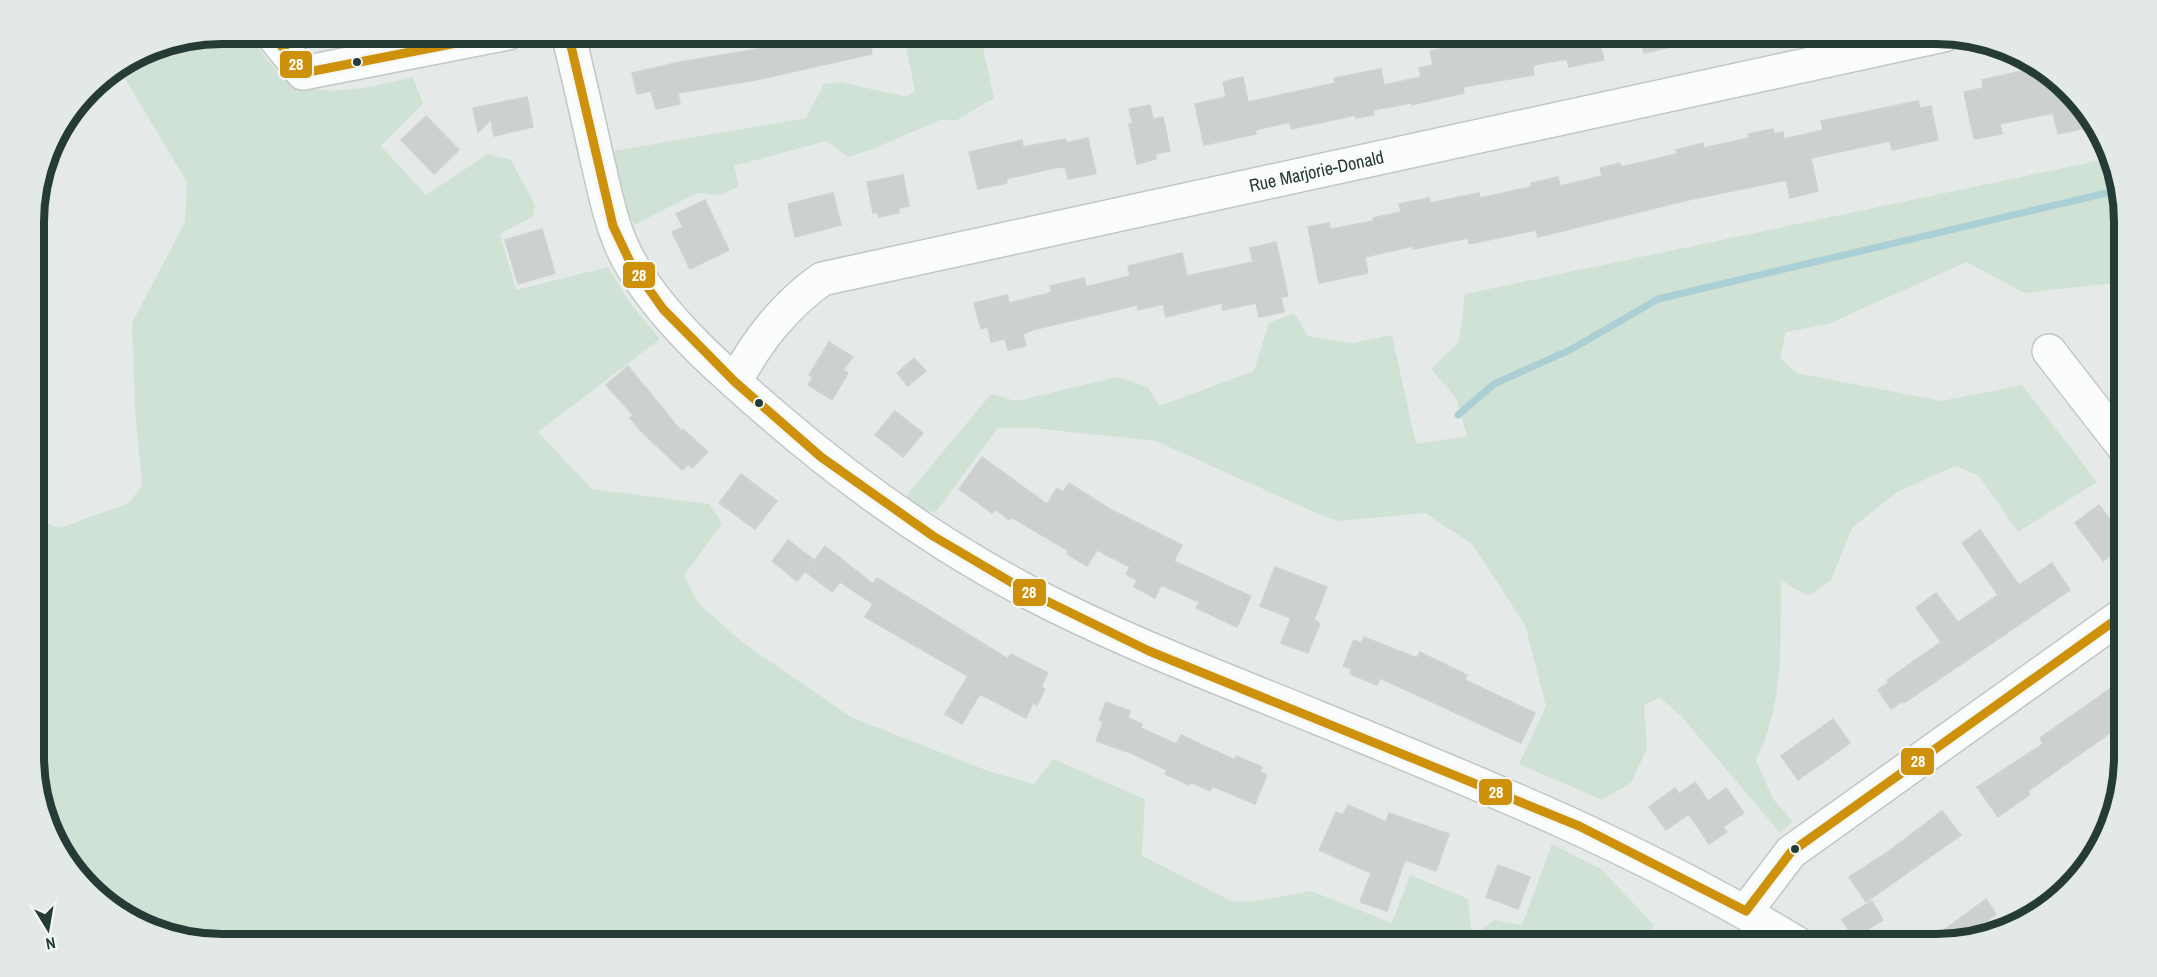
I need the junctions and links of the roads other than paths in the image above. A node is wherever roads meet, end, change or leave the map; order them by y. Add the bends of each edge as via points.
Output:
1 (280, 44) edge
2 (452, 44) edge
3 (571, 44) edge
4 (1903, 44) edge
5 (2049, 351) dead end
6 (735, 382) junction
7 (2114, 434) edge
8 (2114, 621) edge
9 (1746, 911) junction
10 (1781, 933) edge

1 - 2 street via 303,73
3 - 6 street via 613,226 631,264 663,309
4 - 6 street, Rue Marjorie-Donald via 822,279 764,332
5 - 7 street
6 - 9 street via 821,457 877,498 1026,591 1178,663 1579,826
8 - 9 street via 1791,852
9 - 10 street

